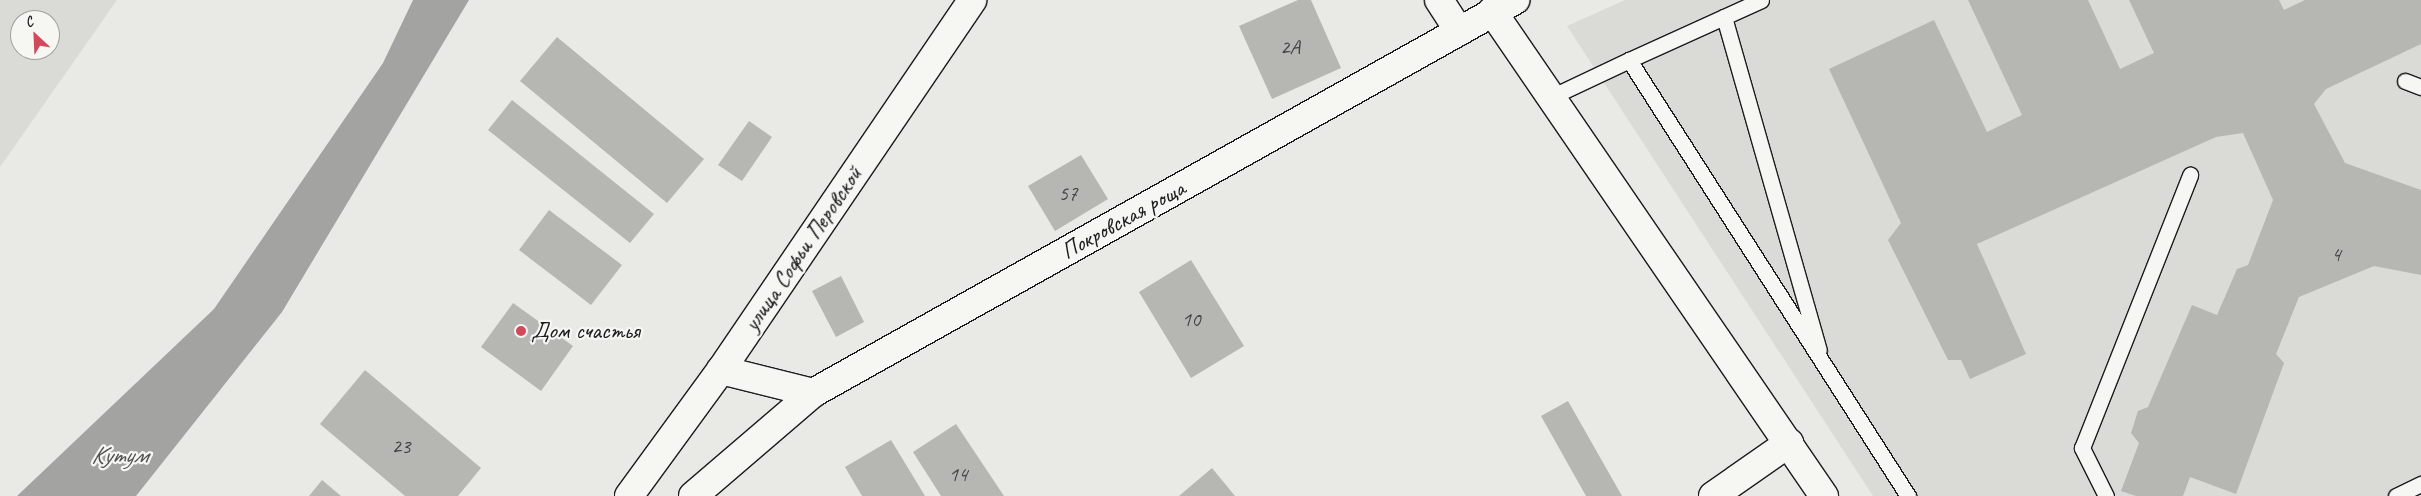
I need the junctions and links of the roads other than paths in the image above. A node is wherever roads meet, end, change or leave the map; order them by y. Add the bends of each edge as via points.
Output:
1 (972, 0) edge
2 (1439, 0) edge
3 (1761, 0) edge
4 (1504, 6) edge
5 (1724, 17) junction
6 (1459, 31) junction
7 (1629, 60) junction
8 (2405, 81) dead end
9 (2421, 87) edge
10 (1553, 96) junction
11 (2190, 175) dead end
12 (1824, 365) junction
13 (721, 370) junction
14 (812, 393) junction
15 (1789, 443) junction
16 (2421, 484) edge
17 (700, 494) edge
18 (629, 496) edge
19 (1713, 496) edge
20 (1824, 496) edge
21 (1908, 496) edge
22 (2106, 496) edge
23 (2396, 496) edge

1 - 13 street, улица Софьи Перовской
2 - 6 street
3 - 5 lane
4 - 6 street, Покровская роща
4 - 10 street
5 - 7 lane
5 - 12 lane
6 - 14 street, Покровская роща
7 - 10 lane
7 - 12 lane
8 - 9 lane
10 - 15 street
11 - 22 lane via 2082,448
12 - 21 lane
13 - 14 street
13 - 18 street, улица Софьи Перовской
14 - 17 street, Покровская роща
15 - 19 street
15 - 20 street
16 - 23 lane

